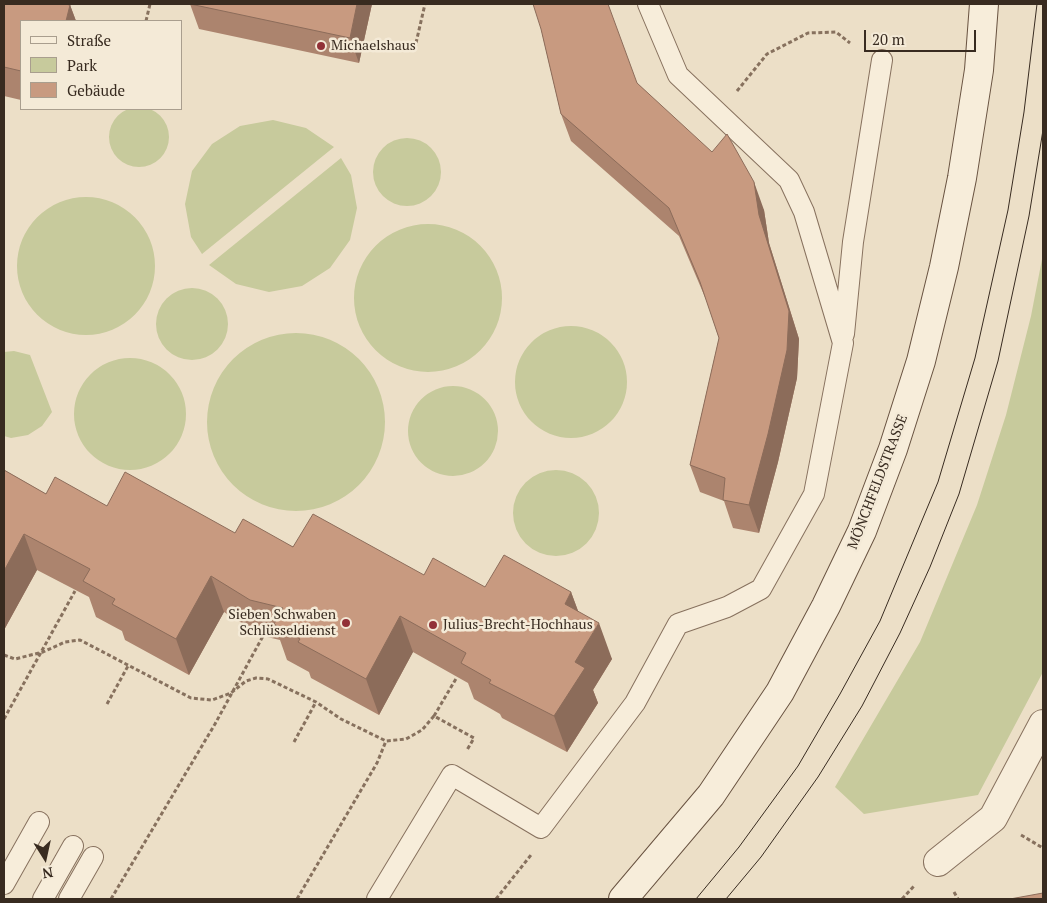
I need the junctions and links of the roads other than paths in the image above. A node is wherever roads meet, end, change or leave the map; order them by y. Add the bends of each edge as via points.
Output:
1 (648, 4) edge
2 (984, 4) edge
3 (882, 60) dead end
4 (843, 343) junction
5 (1043, 724) edge
6 (39, 822) dead end
7 (73, 846) dead end
8 (93, 858) dead end
9 (938, 862) dead end
10 (4, 884) edge
11 (43, 899) edge
12 (69, 899) edge
13 (377, 899) edge
14 (622, 899) edge

1 - 4 lane via 678,75 789,180 804,212
2 - 14 main road, MÖNCHFELDSTRASSE via 979,70 944,268 921,361 862,531 780,692 710,795 646,875
3 - 4 lane via 853,242
4 - 13 lane via 814,494 761,589 727,607 678,624 635,703 541,828 452,775
5 - 9 main road via 993,818
6 - 10 lane
7 - 11 lane
8 - 12 lane

